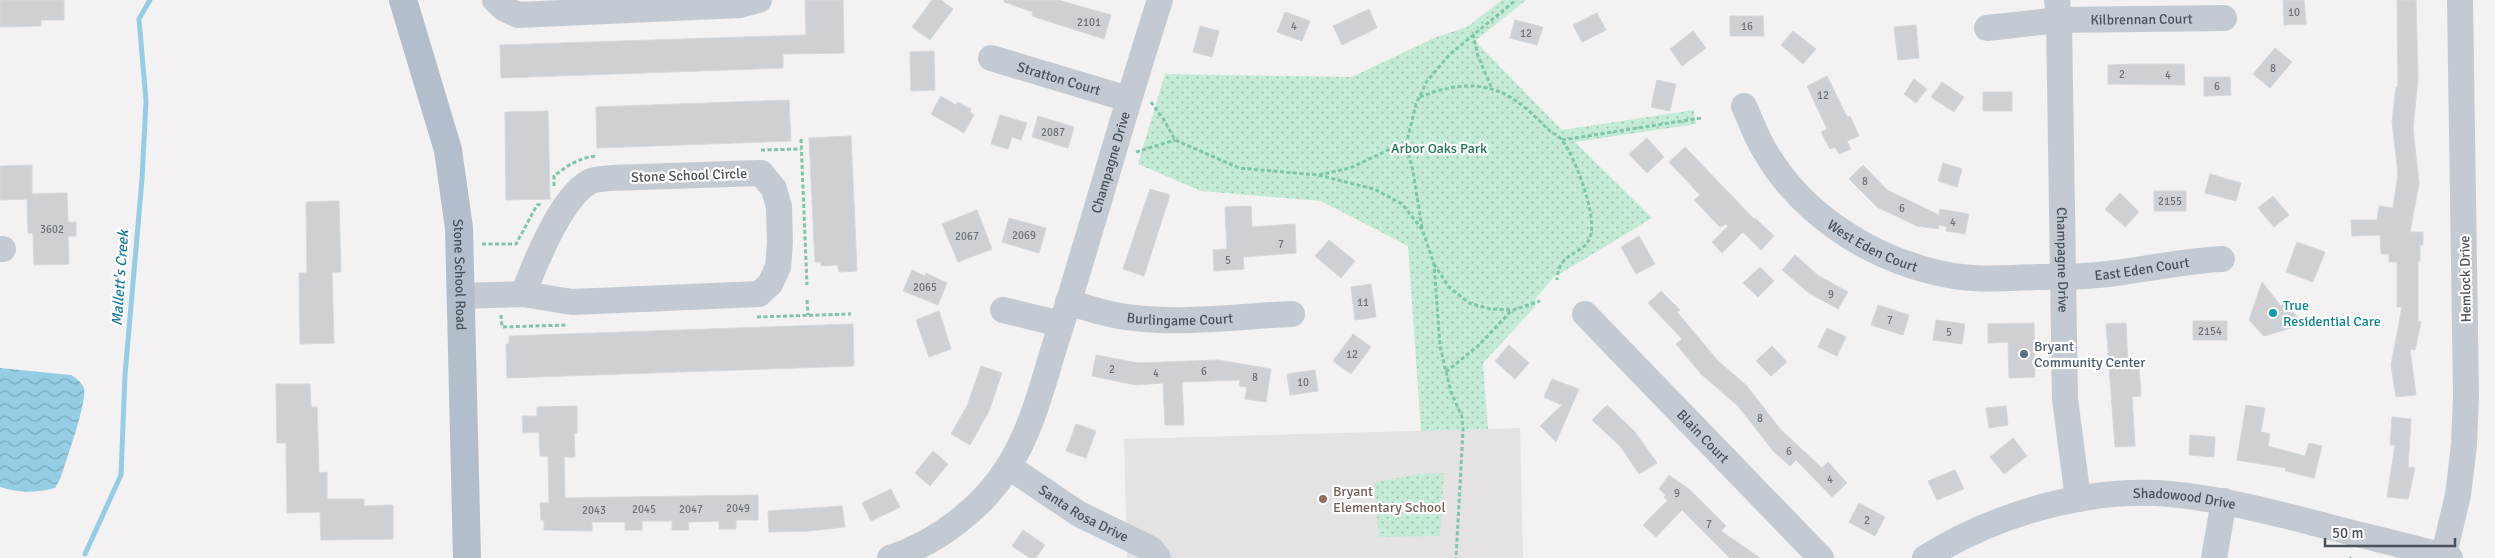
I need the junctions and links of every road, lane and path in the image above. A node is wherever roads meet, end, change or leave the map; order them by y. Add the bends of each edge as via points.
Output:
1 (403, 0) edge
2 (495, 0) edge
3 (759, 0) edge
4 (1160, 0) edge
5 (1516, 0) edge
6 (2460, 0) edge
7 (2058, 10) edge
8 (2224, 18) dead end
9 (1987, 28) dead end
10 (1473, 33) junction
11 (991, 58) dead end
12 (1492, 89) junction
13 (1420, 97) junction
14 (1140, 101) junction
15 (1744, 106) dead end
16 (1701, 118) dead end
17 (801, 139) dead end
18 (1175, 140) junction
19 (1562, 140) junction
20 (1406, 145) junction
21 (1136, 152) dead end
22 (1318, 175) junction
23 (1422, 228) junction
24 (2222, 259) dead end
25 (1434, 264) junction
26 (2063, 277) junction
27 (1557, 280) dead end
28 (806, 285) dead end
29 (523, 294) junction
30 (461, 296) junction
31 (807, 300) dead end
32 (1540, 301) dead end
33 (1003, 310) dead end
34 (1513, 310) junction
35 (1065, 314) junction
36 (1292, 314) dead end
37 (1585, 314) dead end
38 (808, 316) dead end
39 (1446, 372) junction
40 (1008, 467) junction
41 (2078, 500) junction
42 (2224, 501) junction
43 (2445, 557) edge
44 (467, 558) edge
45 (890, 558) edge
46 (1158, 558) edge
47 (1456, 558) edge
48 (1821, 558) edge
49 (1925, 558) edge
50 (2214, 558) edge

1 - 30 main road, Stone School Road via 448,150 459,228
2 - 3 street via 518,15 740,5
4 - 14 street, Champagne Drive
5 - 10 path
6 - 43 street, Hemlock Drive via 2466,396 2458,495
7 - 8 street, Kilbrennan Court
7 - 9 street
7 - 26 street, Champagne Drive
10 - 12 path via 1478,56
10 - 13 path via 1427,81
11 - 14 street, Stratton Court
12 - 13 path via 1457,86
12 - 19 path via 1531,112
13 - 20 path
14 - 18 path via 1164,120
14 - 35 street, Champagne Drive
15 - 26 street, West Eden Court via 1778,172 1831,224 1863,246 1909,266 1945,275
16 - 19 path
17 - 28 path
18 - 21 path
18 - 22 path via 1239,168
19 - 27 path via 1583,182 1589,204 1591,234 1584,247 1564,259 1558,268
20 - 22 path via 1350,168
20 - 23 path
22 - 23 path via 1374,189 1402,204
23 - 25 path
24 - 26 street, East Eden Court via 2190,260 2151,270
25 - 34 path via 1449,287 1469,303 1490,309
25 - 39 path via 1440,346
26 - 41 street, Champagne Drive via 2065,399
29 - 29 street, Stone School Circle via 572,302 759,294 770,284 778,267 779,207 774,188 761,174 611,178 589,182 561,214
29 - 30 street, Stone School Circle
30 - 44 main road, Stone School Road
31 - 38 path
32 - 34 path
33 - 35 street
34 - 39 path via 1479,345
35 - 36 street, Burlingame Court via 1097,311 1136,318 1170,319
35 - 40 street, Champagne Drive via 1035,406
37 - 48 street, Blain Court
39 - 47 path via 1462,417 1463,430
40 - 45 street, Champagne Drive via 990,492 960,518 934,538
40 - 46 street, Santa Rosa Drive via 1079,514 1151,549
41 - 42 street, Shadowood Drive via 2114,495 2168,494
41 - 49 street, Shadowood Drive via 2001,520
42 - 43 street, Shadowood Drive
42 - 50 street

